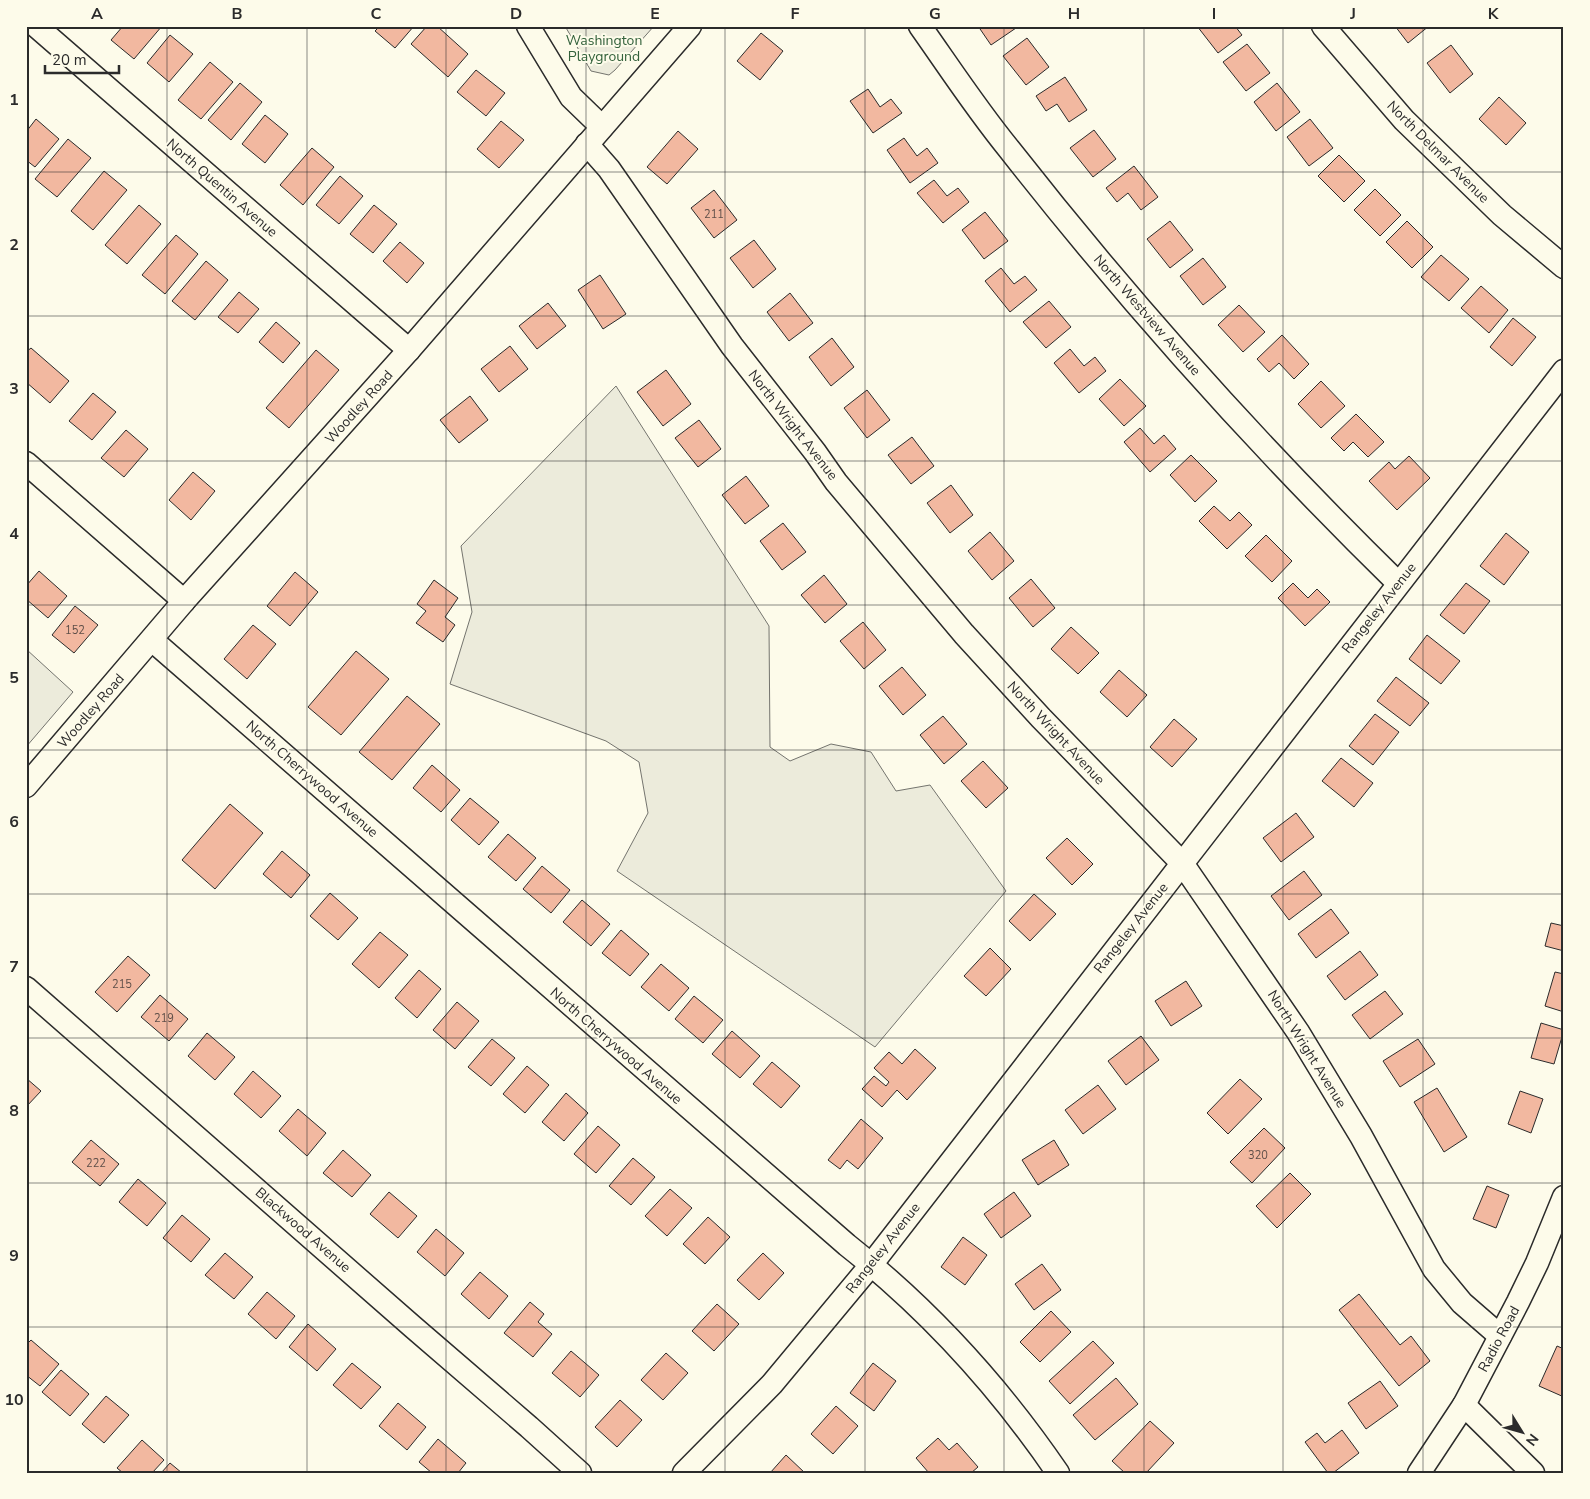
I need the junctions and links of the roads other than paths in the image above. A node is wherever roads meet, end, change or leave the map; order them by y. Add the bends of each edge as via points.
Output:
1 (36, 26) edge
2 (528, 26) edge
3 (690, 26) edge
4 (920, 26) edge
5 (1323, 26) edge
6 (594, 135) junction
7 (1564, 267) edge
8 (409, 350) junction
9 (1564, 370) edge
10 (26, 463) edge
11 (1398, 583) junction
12 (184, 602) junction
13 (152, 640) junction
14 (26, 786) edge
15 (1182, 863) junction
16 (26, 988) edge
17 (1564, 1197) edge
18 (871, 1264) junction
19 (1500, 1336) junction
20 (1464, 1405) junction
21 (580, 1473) edge
22 (684, 1473) edge
23 (1058, 1473) edge
24 (1419, 1473) edge
25 (1533, 1473) edge

1 - 8 street, North Quentin Avenue
2 - 6 street, North Wright Avenue
3 - 6 street, Woodley Road
4 - 11 street, North Westview Avenue via 1008,148 1113,276 1214,392
5 - 7 street, North Delmar Avenue via 1404,120 1502,214
6 - 8 street, Woodley Road
6 - 15 street, North Wright Avenue via 609,169 732,346 836,482 964,634
8 - 12 street, Woodley Road
9 - 11 street, Rangeley Avenue
10 - 12 street
11 - 15 street, Rangeley Avenue
12 - 13 street, Woodley Road
13 - 14 street, Woodley Road
13 - 18 street, North Cherrywood Avenue
15 - 18 street, Rangeley Avenue
15 - 19 street, North Wright Avenue via 1298,1032 1361,1136 1434,1268 1462,1303
16 - 21 street, Blackwood Avenue
17 - 19 street, Radio Road via 1537,1263
18 - 22 street, Rangeley Avenue via 772,1384
18 - 23 street, North Cherrywood Avenue via 950,1339 1001,1397
19 - 20 street, Radio Road
20 - 24 street, Radio Road
20 - 25 street

